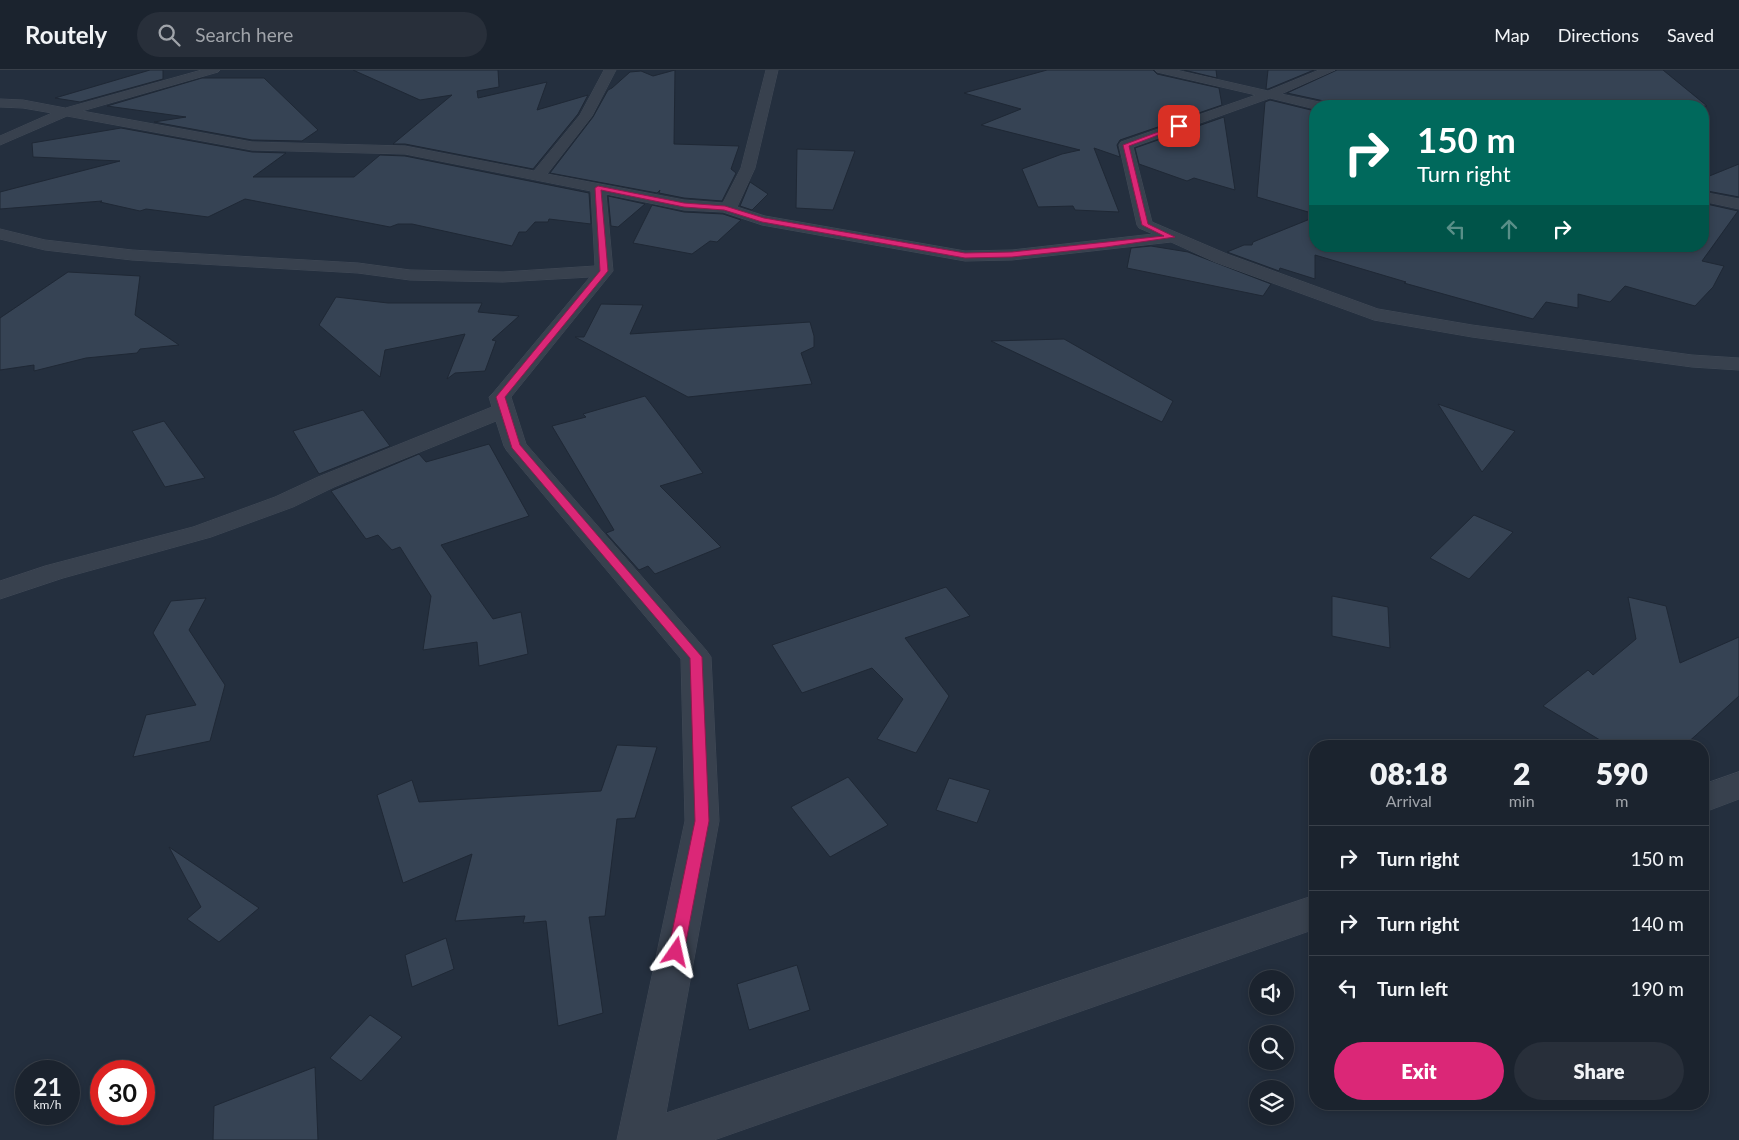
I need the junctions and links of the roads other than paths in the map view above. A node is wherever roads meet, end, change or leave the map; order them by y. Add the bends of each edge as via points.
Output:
1 (214, 70) edge
2 (610, 70) edge
3 (772, 70) edge
4 (1161, 70) edge
5 (1329, 70) edge
6 (1268, 95) junction
7 (0, 103) edge
8 (1309, 104) edge
9 (65, 112) junction
10 (0, 141) edge
11 (538, 176) junction
12 (598, 188) junction
13 (1709, 198) edge
14 (1739, 204) edge
15 (725, 208) junction
16 (0, 234) edge
17 (1172, 237) junction
18 (604, 271) junction
19 (1735, 359) edge
20 (504, 410) junction
21 (0, 590) edge
22 (1739, 785) edge
23 (1709, 797) edge
24 (1309, 914) edge
25 (639, 1140) edge
26 (652, 1140) edge

1 - 9 street
2 - 11 street via 586,116
3 - 15 street via 748,168 731,205
4 - 6 street
5 - 6 street
6 - 8 street
6 - 17 street via 1126,145 1145,225
7 - 9 street
9 - 10 street
9 - 11 street via 252,146 405,150
11 - 12 street
12 - 15 street via 684,205
12 - 18 street
13 - 14 street
15 - 17 street via 762,220 965,256
16 - 18 street via 45,245 123,254 410,274 503,277
17 - 19 street via 1374,314 1481,333 1692,361
18 - 20 street via 500,397
20 - 21 street via 284,502 202,532
20 - 25 street via 515,446 696,657 702,821
22 - 23 street
24 - 26 street

